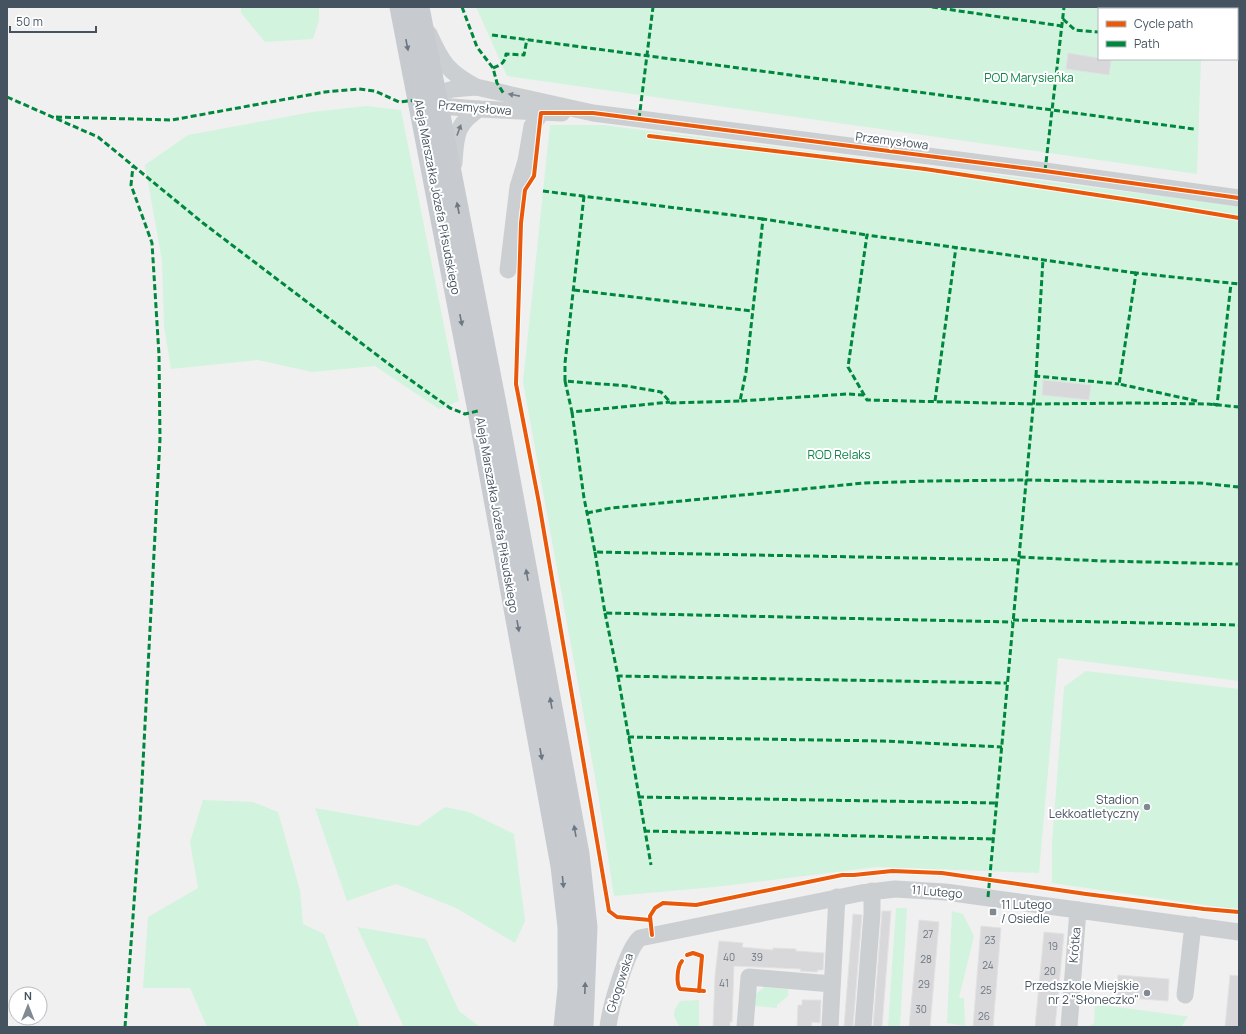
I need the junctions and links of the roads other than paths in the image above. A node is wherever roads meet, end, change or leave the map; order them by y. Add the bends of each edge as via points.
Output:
1 (400, 7) edge
2 (420, 12) edge
3 (476, 87) junction
4 (431, 100) junction
5 (542, 107) junction
6 (479, 109) junction
7 (453, 182) junction
8 (1239, 198) edge
9 (508, 270) dead end
10 (872, 891) junction
11 (837, 897) junction
12 (1078, 910) junction
13 (1193, 925) junction
14 (1239, 932) edge
15 (637, 940) joint
16 (832, 984) junction
17 (1185, 995) dead end
18 (564, 1027) edge
19 (582, 1027) edge
20 (608, 1027) edge
21 (745, 1027) edge
22 (830, 1027) edge
23 (863, 1027) edge
24 (1069, 1027) edge

1 -> 4 main road, Aleja Marszałka Józefa Piłsudskiego
2 - 3 street via 445,66
2 - 4 main road, Aleja Marszałka Józefa Piłsudskiego
3 - 4 street, Przemysłowa via 453,89
5 -> 3 street, Przemysłowa
4 - 6 street, Przemysłowa
4 - 7 main road, Aleja Marszałka Józefa Piłsudskiego
4 -> 18 main road, Aleja Marszałka Józefa Piłsudskiego via 480,419 561,866 568,927 568,988
5 - 6 street, Przemysłowa
5 - 8 street, Przemysłowa
5 - 9 street via 532,126 518,187
7 -> 6 street via 458,130 462,122
19 -> 7 main road, Aleja Marszałka Józefa Piłsudskiego via 587,927 579,854
10 - 11 street, 11 Lutego
10 - 12 street, 11 Lutego via 916,889
10 - 23 street
11 - 15 street, 11 Lutego
11 - 16 street
12 - 13 street, 11 Lutego
12 - 24 street, Krótka
13 - 14 street, 11 Lutego
13 - 17 street
15 - 20 street, Głogowska via 630,952 613,1001
16 - 21 street via 749,977
16 - 22 street

